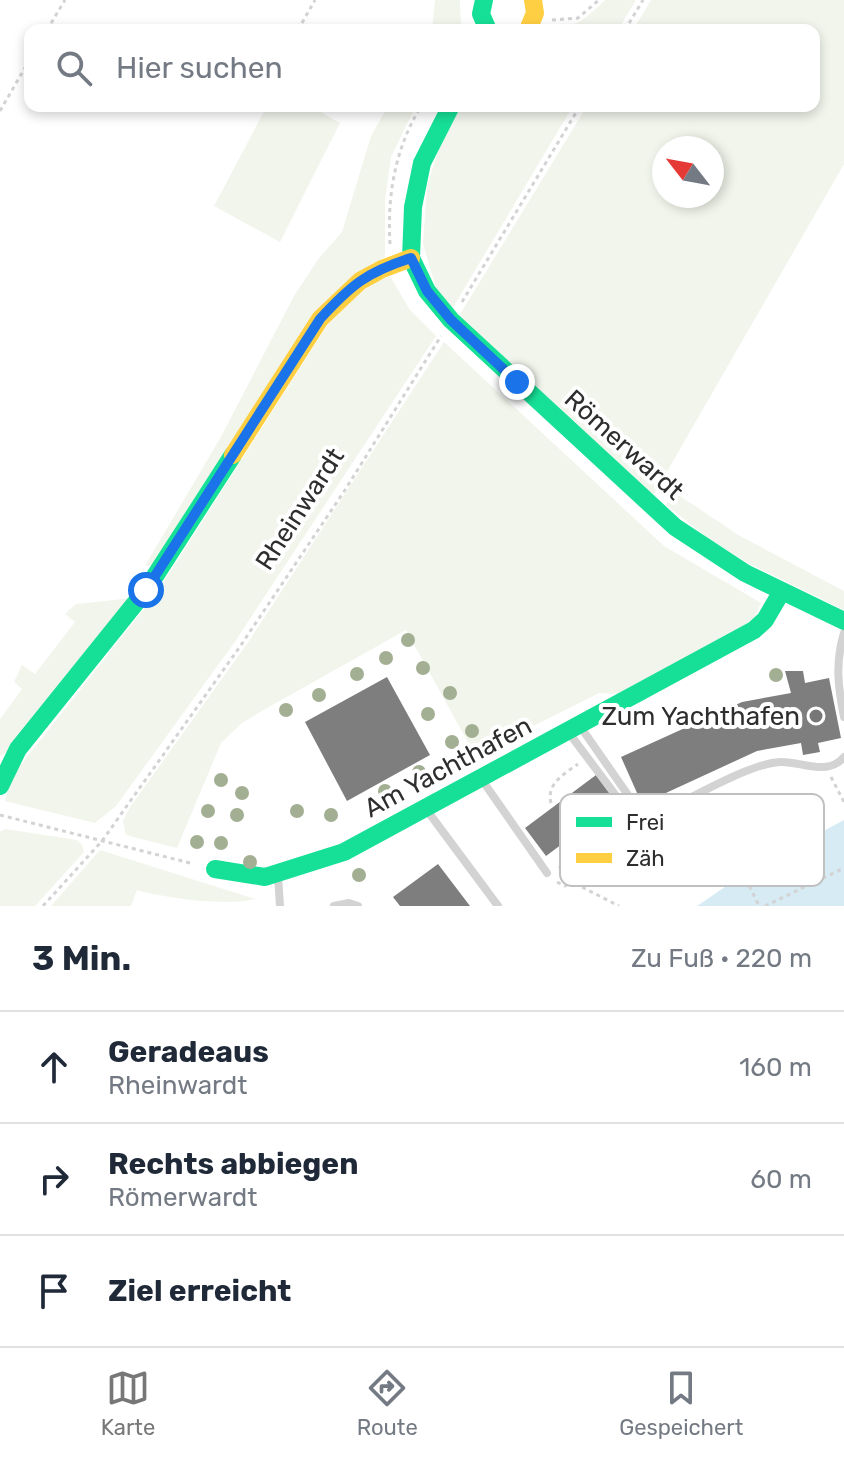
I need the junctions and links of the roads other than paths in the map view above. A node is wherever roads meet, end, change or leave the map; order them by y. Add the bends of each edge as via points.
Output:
1 (484, 0) edge
2 (533, 0) edge
3 (485, 24) edge
4 (530, 24) edge
5 (448, 112) edge
6 (411, 258) junction
7 (782, 591) junction
8 (844, 621) edge
9 (844, 633) edge
10 (844, 717) edge
11 (574, 729) junction
12 (844, 757) edge
13 (481, 779) junction
14 (0, 786) edge
15 (615, 794) edge
16 (626, 794) edge
17 (700, 794) edge
18 (425, 809) junction
19 (215, 869) road end
20 (547, 873) road end
21 (278, 875) junction
22 (280, 906) edge
23 (334, 906) edge
24 (358, 906) edge
25 (498, 906) edge

1 - 3 street
2 - 4 street
5 - 6 street via 422,163
6 - 7 street, Römerwardt via 427,291 451,320 675,527
6 - 14 street via 363,277 320,319 146,590 18,749
7 - 8 street, Römerwardt
7 - 11 street, Am Yachthafen via 754,630
9 - 10 lane via 837,661
11 - 13 street, Am Yachthafen
11 - 15 lane
11 - 16 lane
12 - 17 lane via 827,768 780,762 759,766
13 - 18 street, Am Yachthafen
13 - 20 lane
18 - 21 street, Am Yachthafen via 344,852
18 - 25 lane
19 - 21 street, Am Yachthafen
21 - 22 lane
23 - 24 lane

